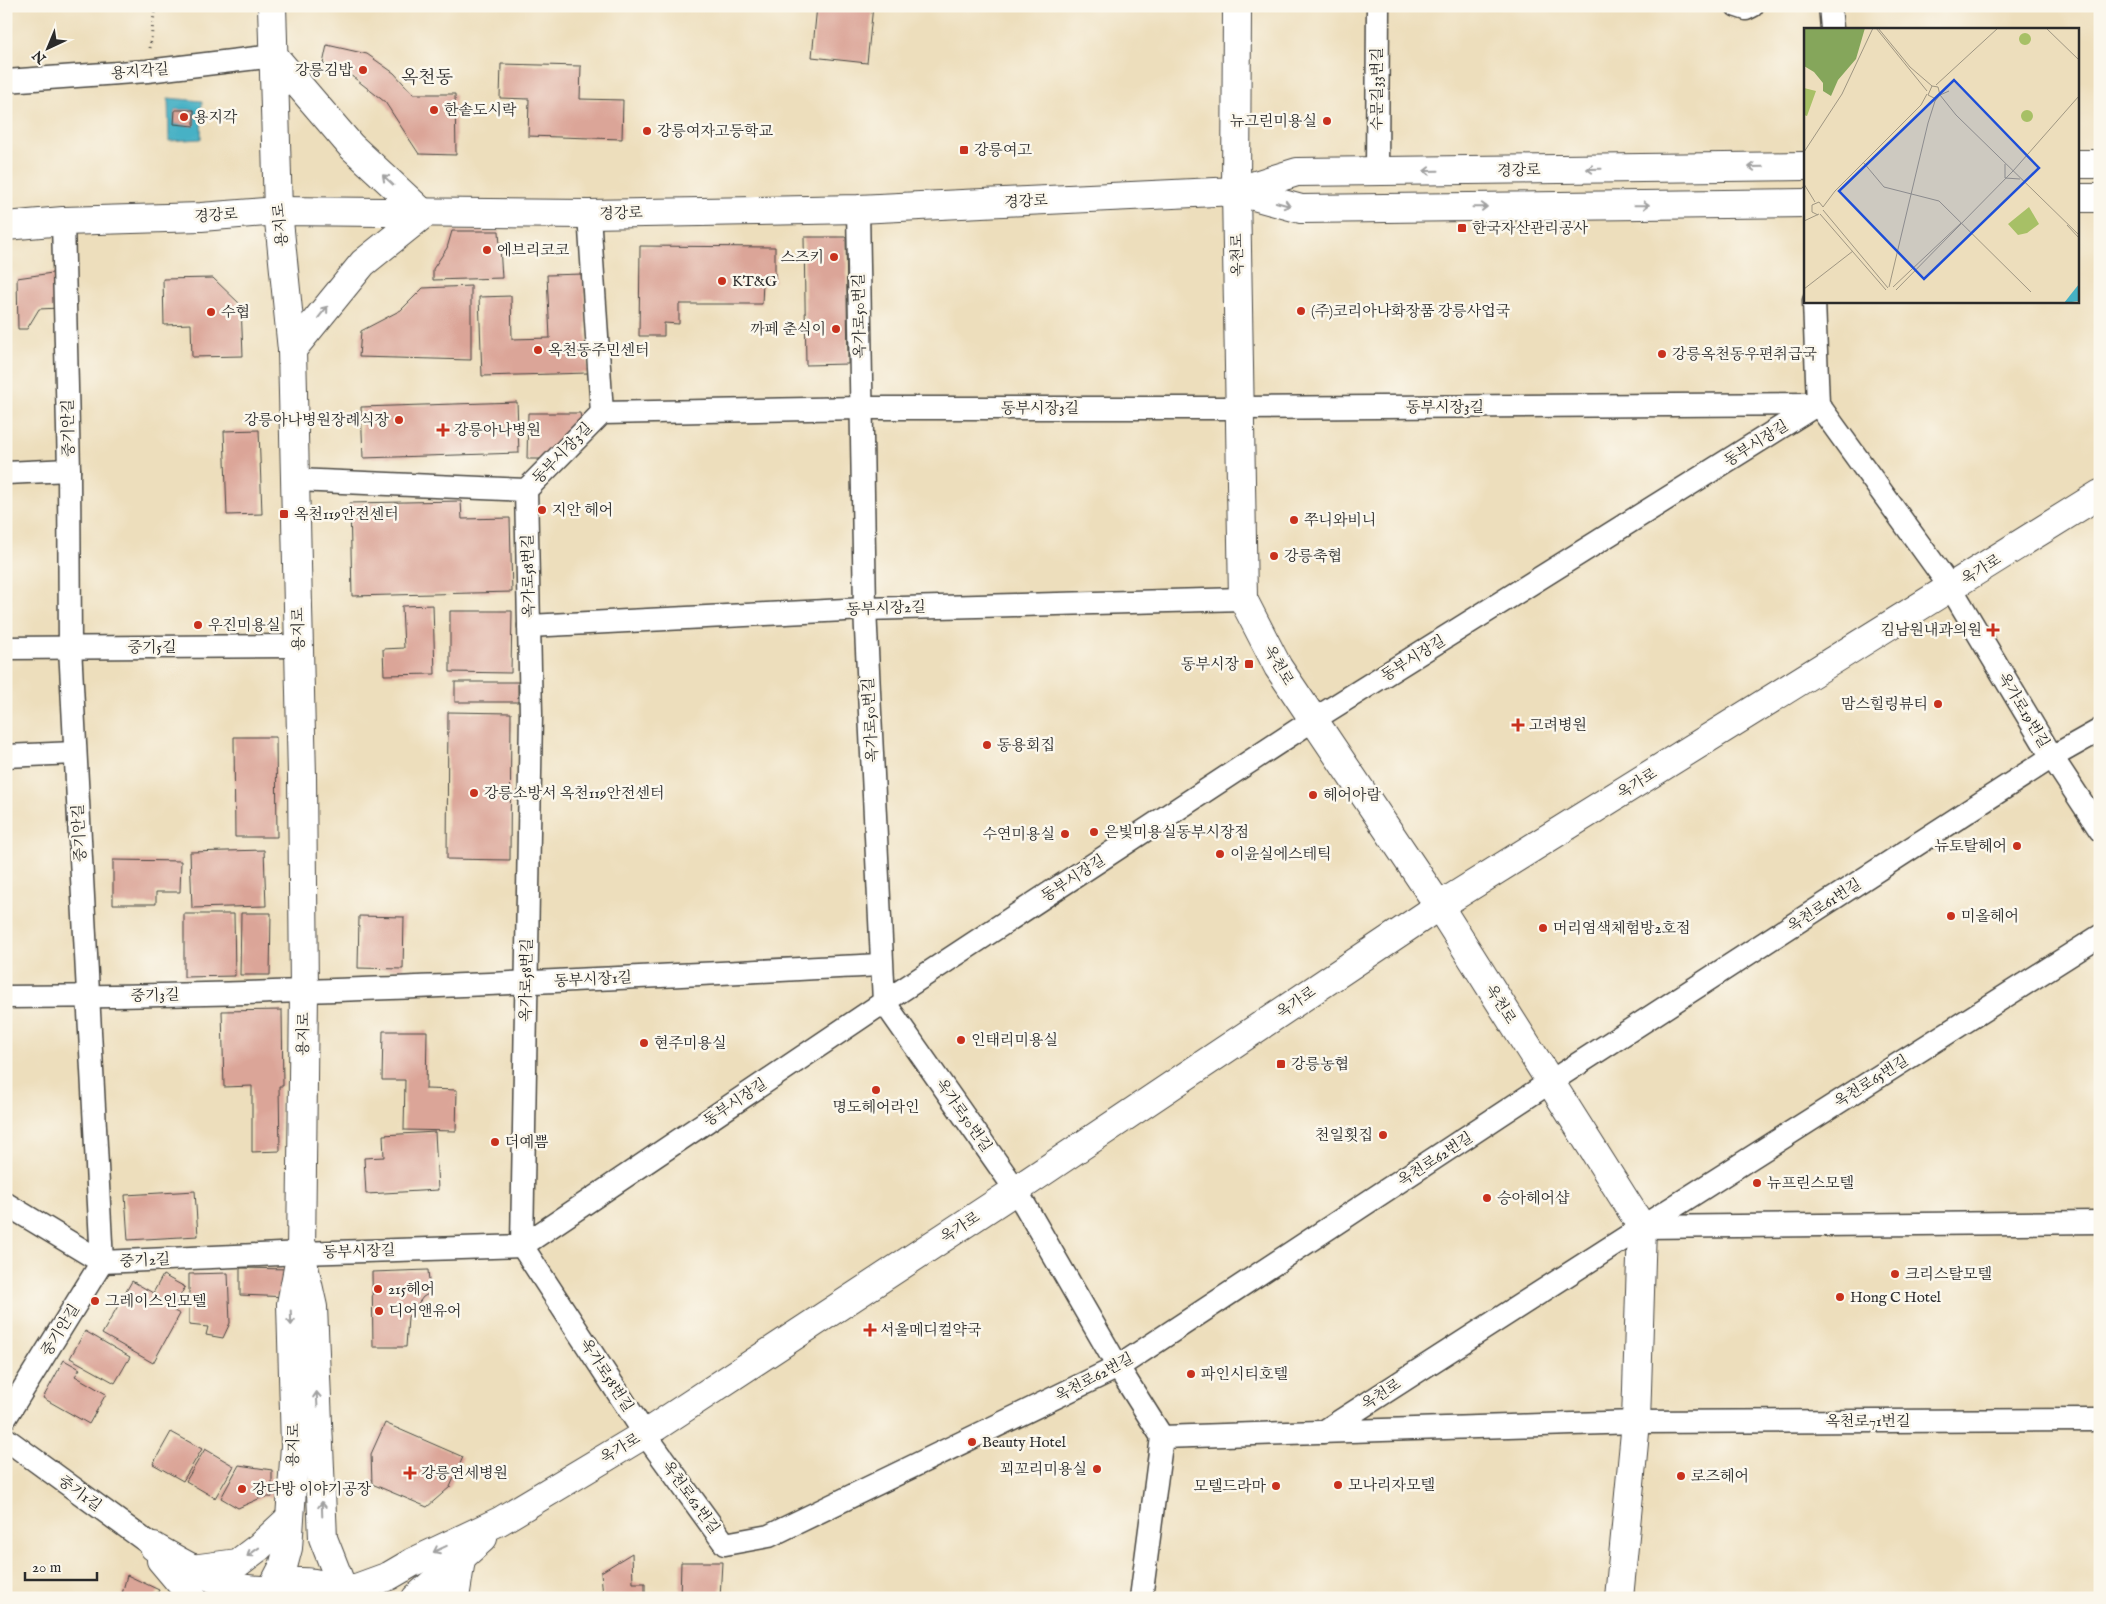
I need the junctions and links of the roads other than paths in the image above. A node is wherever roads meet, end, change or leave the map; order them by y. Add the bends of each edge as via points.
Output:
1 (272, 6) edge
2 (1237, 6) edge
3 (1378, 6) edge
4 (1737, 6) edge
5 (1752, 6) edge
6 (1830, 6) edge
7 (1832, 28) edge
8 (274, 56) junction
9 (6, 81) edge
10 (2078, 164) edge
11 (2100, 164) edge
12 (1804, 166) edge
13 (1377, 171) junction
14 (1236, 191) junction
15 (2078, 198) edge
16 (2100, 198) edge
17 (1804, 203) edge
18 (858, 209) junction
19 (278, 211) junction
20 (424, 214) junction
21 (589, 214) junction
22 (63, 221) junction
23 (6, 226) edge
24 (1814, 302) edge
25 (292, 350) junction
26 (1818, 404) junction
27 (860, 408) junction
28 (1240, 408) junction
29 (602, 413) junction
30 (69, 470) junction
31 (6, 473) edge
32 (296, 480) junction
33 (526, 490) junction
34 (2100, 494) edge
35 (1951, 588) junction
36 (1243, 599) junction
37 (865, 608) junction
38 (529, 626) junction
39 (298, 646) junction
40 (70, 647) junction
41 (6, 648) edge
42 (1313, 720) junction
43 (2100, 730) edge
44 (76, 753) junction
45 (6, 756) edge
46 (2052, 757) junction
47 (2100, 830) edge
48 (1439, 906) junction
49 (2100, 936) edge
50 (881, 965) junction
51 (526, 983) junction
52 (304, 991) junction
53 (6, 997) edge
54 (87, 997) junction
55 (884, 1002) junction
56 (1550, 1082) junction
57 (1016, 1190) junction
58 (6, 1204) edge
59 (2100, 1222) edge
60 (1642, 1226) junction
61 (522, 1246) junction
62 (301, 1253) junction
63 (102, 1262) junction
64 (1118, 1367) junction
65 (6, 1417) edge
66 (2100, 1420) edge
67 (1636, 1422) junction
68 (1322, 1432) junction
69 (645, 1434) junction
70 (1162, 1438) junction
71 (6, 1439) edge
72 (289, 1519) junction
73 (500, 1521) junction
74 (323, 1538) junction
75 (154, 1548) joint
76 (461, 1559) junction
77 (413, 1562) junction
78 (188, 1587) edge
79 (349, 1592) edge
80 (266, 1594) edge
81 (416, 1598) edge
82 (456, 1598) edge
83 (1141, 1598) edge
84 (1619, 1598) edge

1 - 8 street, 용지로
2 - 14 street, 옥천로
3 - 13 street, 수문길33번길
4 - 5 street via 1746,9
6 - 7 street
8 - 9 street, 용지각길 via 147,71
8 - 19 street, 용지로
20 -> 8 street via 351,146
10 - 11 street
12 -> 13 street, 경강로
13 - 14 street, 경강로 via 1297,172
14 -> 17 street, 경강로 via 1301,209
14 - 18 street, 경강로
14 - 28 street, 옥천로
15 - 16 street
18 - 21 street, 경강로
18 - 27 street, 옥가로50번길
19 - 20 street, 경강로
19 - 22 street, 경강로
19 - 25 street, 용지로
20 - 21 street, 경강로
25 -> 20 street via 363,263
21 - 29 street
22 - 23 street, 경강로
22 - 30 street, 중기안길
24 - 26 street
25 - 32 street, 용지로
26 - 28 street, 동부시장3길
26 - 35 street, 옥가로19번길
26 - 42 street, 동부시장길
27 - 28 street, 동부시장3길
27 - 29 street, 동부시장3길
27 - 37 street, 옥가로50번길
28 - 36 street, 옥천로
29 - 33 street, 동부시장3길
30 - 31 street
30 - 40 street, 중기안길
32 - 33 street, 동부시장3길
32 - 39 street, 용지로
33 - 38 street, 옥가로58번길
34 - 35 street, 옥가로
35 - 46 street, 옥가로19번길
35 - 48 street, 옥가로
36 - 37 street, 동부시장2길
36 - 42 street, 옥천로 via 1278,667
37 - 38 street, 동부시장2길
37 - 50 street, 옥가로50번길
38 - 51 street, 옥가로58번길 via 531,714
39 - 40 street, 중기5길
39 - 52 street, 용지로
40 - 41 street, 중기5길
40 - 44 street, 중기안길
42 - 48 street, 옥천로
42 - 55 street, 동부시장길
43 - 46 street, 옥천로61번길
44 - 45 street
44 - 54 street, 중기안길
46 - 47 street, 옥가로19번길
46 - 56 street, 옥천로61번길
48 - 56 street, 옥천로
48 - 57 street, 옥가로
49 - 60 street, 옥천로65번길
50 - 51 street, 동부시장1길
50 - 55 street, 옥가로50번길
51 - 52 street, 동부시장1길
51 - 61 street, 옥가로58번길
52 - 54 street, 중기3길
52 - 62 street, 용지로
53 - 54 street, 중기3길
54 - 63 street, 중기안길
55 - 57 street, 옥가로50번길
55 - 61 street, 동부시장길
56 - 60 street, 옥천로
56 - 64 street, 옥천로62번길
57 - 64 street, 옥가로50번길
57 - 69 street, 옥가로
58 - 63 street, 중기2길
59 - 60 street
60 - 67 street
60 - 68 street, 옥천로
61 - 62 street, 동부시장길
61 - 69 street, 옥가로58번길
62 - 63 street, 중기2길
62 -> 72 street, 용지로 via 291,1304 295,1446
74 -> 62 street, 용지로 via 313,1307
63 - 65 street, 중기안길
64 - 69 street, 옥천로62번길 via 769,1536 725,1544
64 - 70 street, 옥가로50번길
66 - 67 street, 옥천로71번길
67 - 68 street, 옥천로
67 - 84 street
68 - 70 street, 옥천로
69 - 73 street, 옥가로
70 - 83 street
71 - 75 street, 중기1길
72 -> 78 street via 238,1562
72 - 80 street, 용지로 via 288,1548 283,1567
73 - 76 street
73 -> 77 street
74 - 77 street via 340,1558 359,1569 380,1571
74 - 79 street, 용지로
75 - 78 street
76 - 81 street
76 - 82 street
77 - 79 street via 375,1583
78 - 80 street via 242,1588
79 - 80 street via 298,1582

